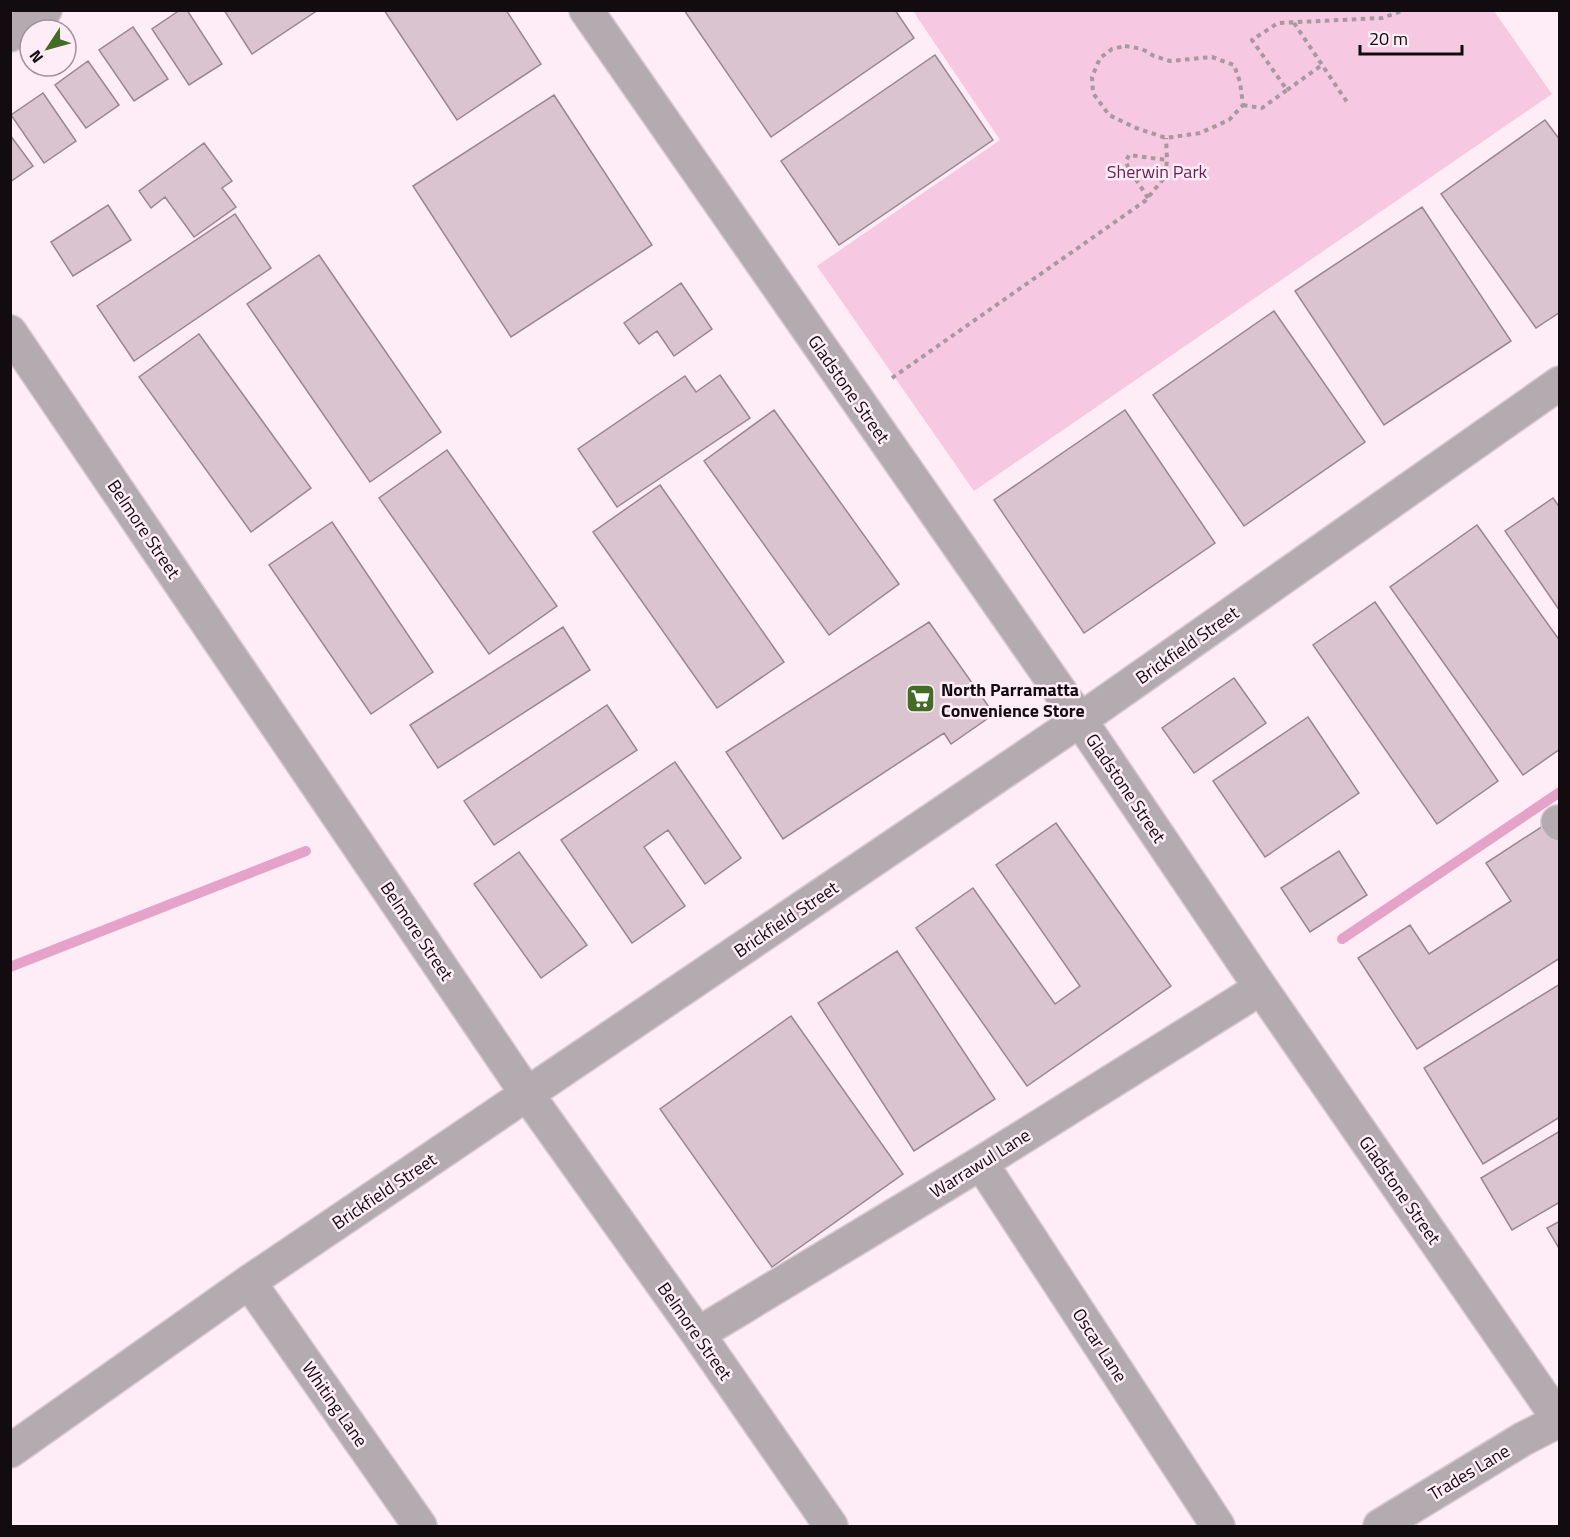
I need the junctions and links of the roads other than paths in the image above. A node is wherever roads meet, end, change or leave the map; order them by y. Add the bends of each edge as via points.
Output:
1 (45, 10) edge
2 (585, 10) edge
3 (10, 36) edge
4 (10, 332) edge
5 (1560, 383) edge
6 (1080, 720) junction
7 (1261, 988) junction
8 (527, 1094) junction
9 (981, 1162) junction
10 (249, 1282) junction
11 (698, 1334) junction
12 (1559, 1421) edge
13 (10, 1451) edge
14 (420, 1527) edge
15 (831, 1527) edge
16 (1218, 1527) edge
17 (1380, 1527) edge

1 - 3 street
2 - 6 street, Gladstone Street
4 - 8 street, Belmore Street
5 - 6 street, Brickfield Street
6 - 7 street, Gladstone Street
6 - 8 street, Brickfield Street
7 - 9 street, Warrawul Lane
7 - 12 street, Gladstone Street
8 - 10 street, Brickfield Street
8 - 11 street, Belmore Street
9 - 11 street, Warrawul Lane
9 - 16 street, Oscar Lane
10 - 13 street, Brickfield Street
10 - 14 street, Whiting Lane
11 - 15 street, Belmore Street
12 - 17 street, Trades Lane

